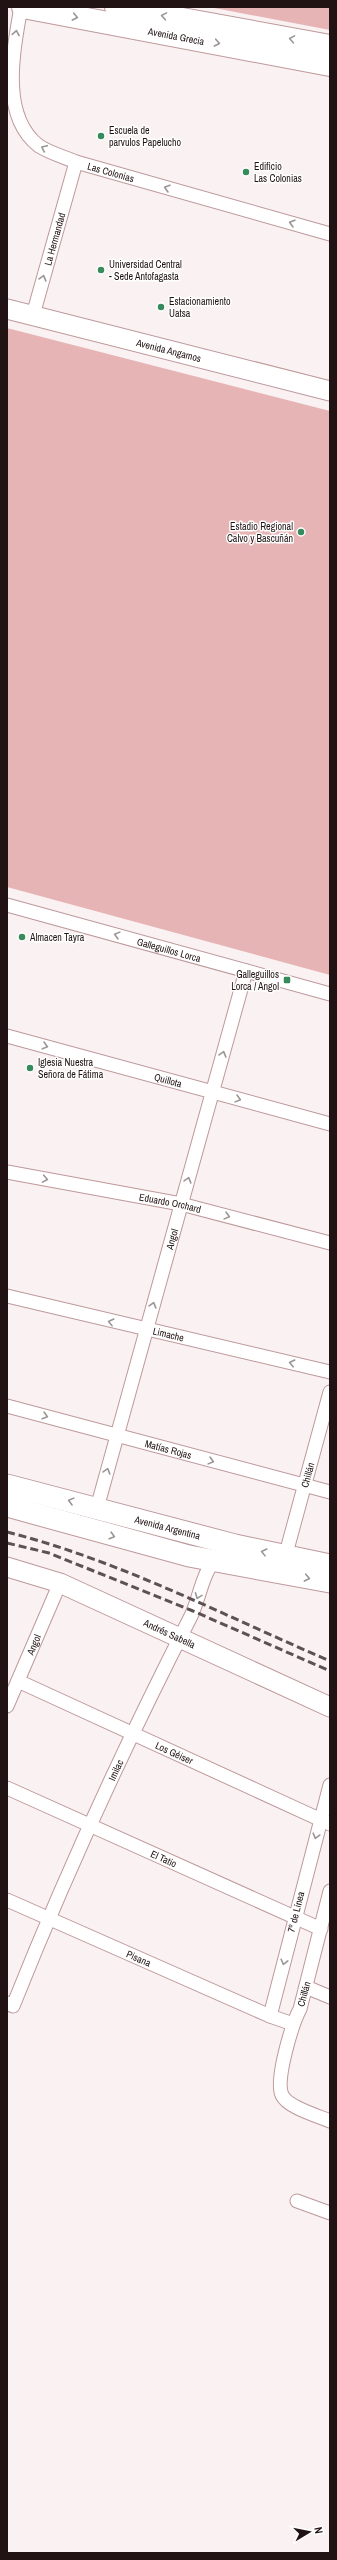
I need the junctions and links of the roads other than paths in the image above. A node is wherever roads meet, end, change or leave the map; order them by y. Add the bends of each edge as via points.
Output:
1 (22, 7) edge
2 (116, 7) edge
3 (330, 46) edge
4 (330, 65) edge
5 (76, 162) junction
6 (330, 234) edge
7 (7, 309) edge
8 (33, 315) junction
9 (330, 391) edge
10 (7, 905) edge
11 (246, 971) junction
12 (330, 994) edge
13 (7, 1036) edge
14 (213, 1092) junction
15 (330, 1124) edge
16 (7, 1172) edge
17 (181, 1204) junction
18 (330, 1244) edge
19 (7, 1296) edge
20 (146, 1330) junction
21 (330, 1372) edge
22 (330, 1392) edge
23 (7, 1406) edge
24 (116, 1436) junction
25 (7, 1485) edge
26 (305, 1486) junction
27 (330, 1492) edge
28 (7, 1506) edge
29 (97, 1508) junction
30 (235, 1545) junction
31 (285, 1557) junction
32 (214, 1560) junction
33 (330, 1565) edge
34 (7, 1567) edge
35 (330, 1582) edge
36 (60, 1583) junction
37 (179, 1638) junction
38 (18, 1681) junction
39 (7, 1706) edge
40 (330, 1707) edge
41 (132, 1732) junction
42 (330, 1785) edge
43 (7, 1788) edge
44 (325, 1822) edge
45 (90, 1825) junction
46 (330, 1891) edge
47 (7, 1900) edge
48 (48, 1918) junction
49 (294, 1918) junction
50 (320, 1929) junction
51 (306, 1987) junction
52 (330, 1997) edge
53 (10, 2004) edge
54 (270, 2016) junction
55 (293, 2024) junction
56 (330, 2121) edge
57 (297, 2201) dead end
58 (330, 2213) edge

1 -> 4 highway, Avenida Grecia
5 -> 1 street, Las Colonias via 40,147 25,136 10,108 8,83
3 -> 2 highway, Avenida Grecia
6 -> 5 street, Las Colonias
8 -> 5 street, La Hermandad
7 - 8 main road, Avenida Angamos
8 - 9 main road, Avenida Angamos
11 -> 10 street, Galleguillos Lorca
11 - 12 street, Galleguillos Lorca
14 -> 11 street, Angol
13 -> 14 street, Quillota
14 -> 15 street, Quillota
17 -> 14 street, Angol
16 -> 17 street, Eduardo Orchard
17 -> 18 street, Eduardo Orchard
20 -> 17 street, Angol
20 -> 19 street, Limache
21 -> 20 street, Limache
20 - 24 street, Angol
22 - 26 street, Chillán
23 -> 24 street, Matías Rojas
24 -> 26 street, Matías Rojas
29 -> 24 street, Angol
29 -> 25 main road, Avenida Argentina
26 - 27 street, Matías Rojas
26 - 31 street, Chillán
28 -> 32 main road via 167,1550
29 - 30 main road, Avenida Argentina
31 -> 30 main road, Avenida Argentina
30 - 32 street
31 - 33 main road, Avenida Argentina
32 -> 35 main road
32 -> 37 street, Imilac via 194,1610
34 - 36 main road, Andrés Sabella
36 - 37 main road, Andrés Sabella
36 - 38 street, Angol
37 - 40 main road, Andrés Sabella
37 - 41 street, Imilac
38 - 39 street, Angol
38 - 41 street, Los Géiser
41 - 44 street, Los Géiser
41 - 45 street, Imilac
42 - 44 street, 7º de Línea
43 - 45 street, El Tatio
44 -> 49 street, 7º de Línea
45 - 48 street, Imilac
45 - 49 street, El Tatio
46 - 50 street, Chillán
47 - 48 street, Pisana
48 - 53 street, Imilac
48 - 54 street, Pisana
49 - 50 street, El Tatio
49 -> 54 street, 7º de Línea
50 - 51 street, Chillán
51 - 52 street
51 - 55 street, Chillán
54 - 55 street
55 - 56 street, Chillán via 280,2084 282,2096 289,2104
57 - 58 street

